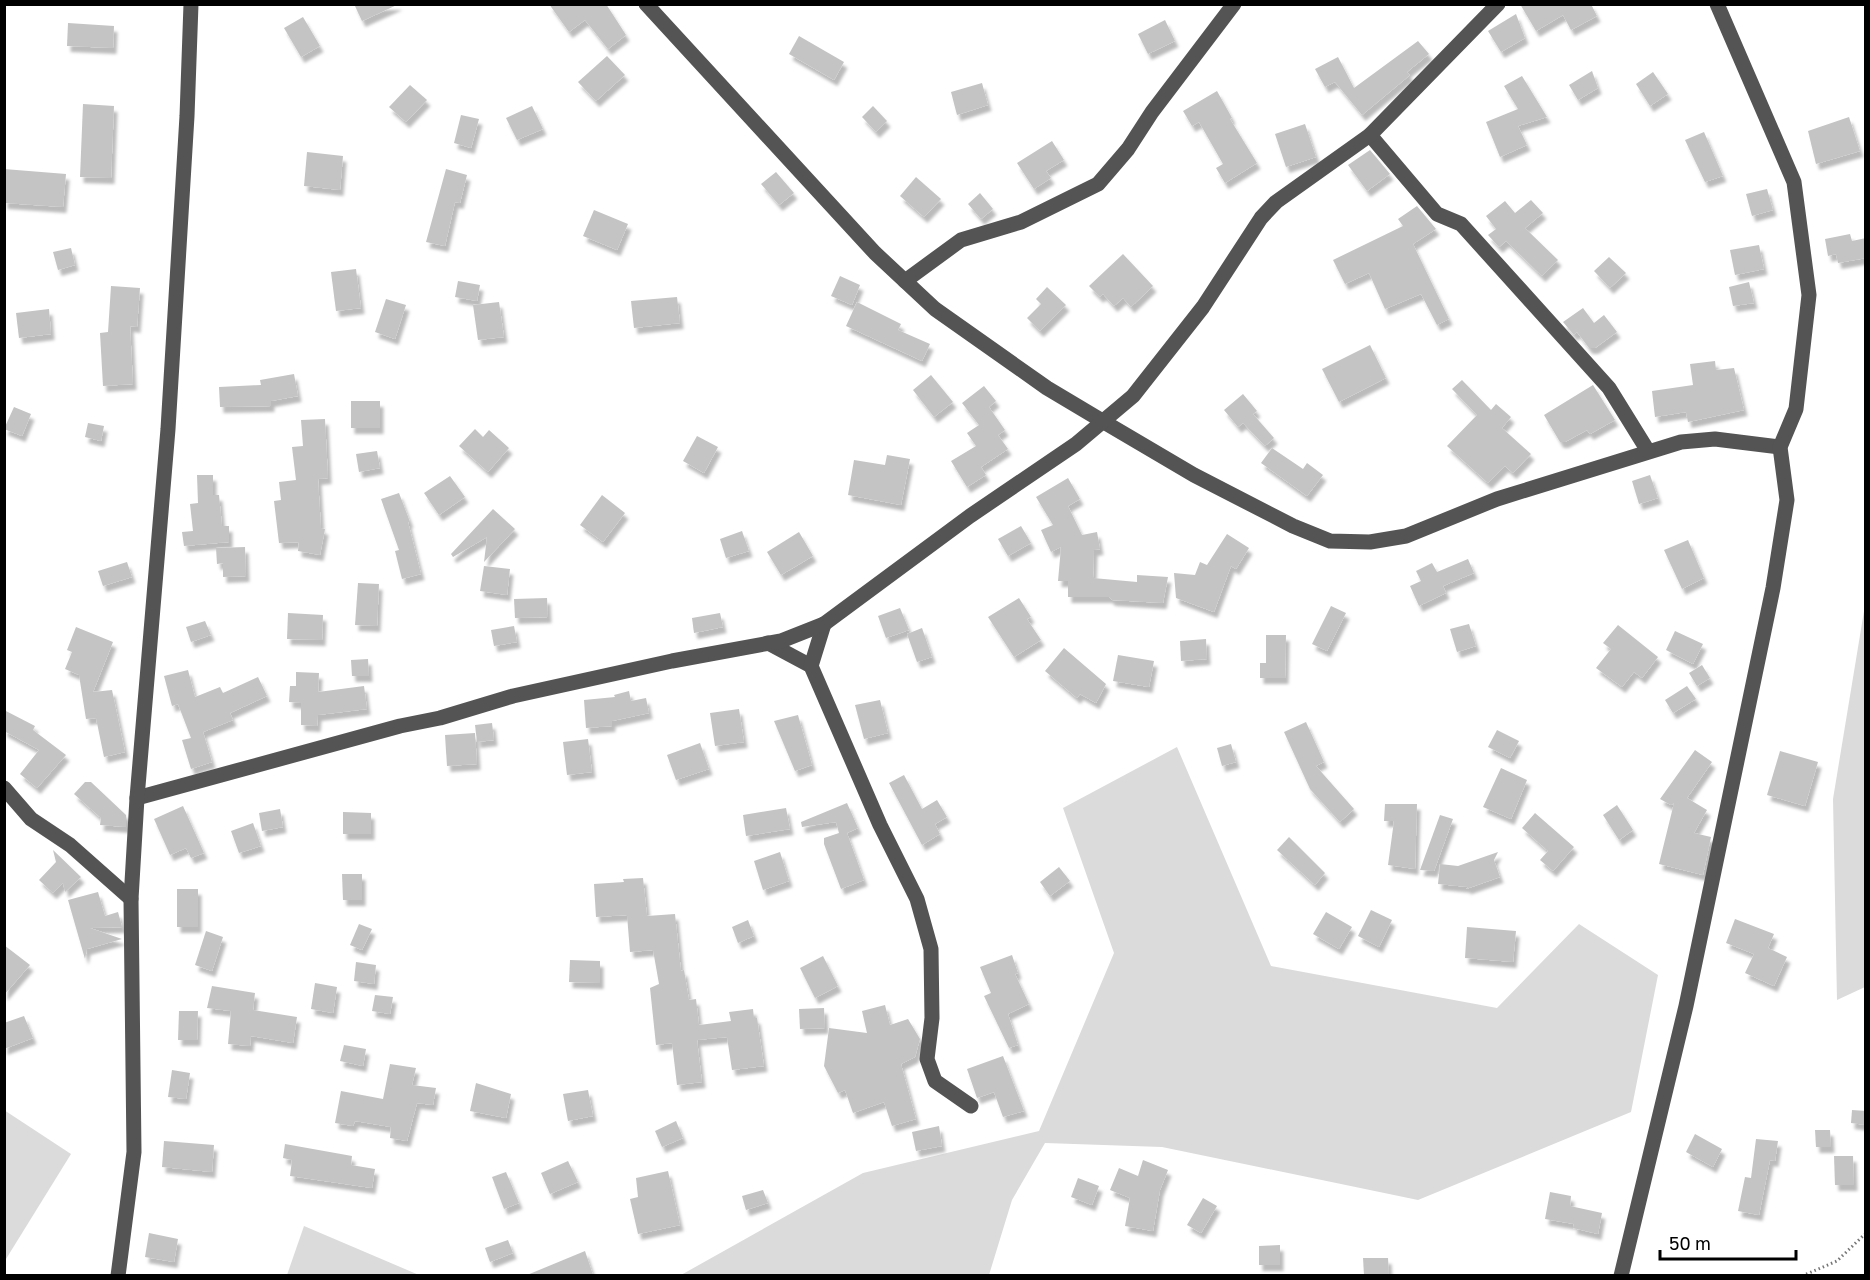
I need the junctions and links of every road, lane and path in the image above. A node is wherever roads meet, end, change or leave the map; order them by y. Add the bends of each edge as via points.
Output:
1 (191, 4) edge
2 (646, 4) edge
3 (1234, 4) edge
4 (1498, 4) edge
5 (1717, 4) edge
6 (1370, 135) junction
7 (905, 281) junction
8 (1104, 422) junction
9 (1780, 447) junction
10 (1648, 451) junction
11 (824, 624) junction
12 (768, 643) junction
13 (811, 666) junction
14 (4, 788) edge
15 (136, 798) junction
16 (131, 899) junction
17 (971, 1106) dead end
18 (1866, 1233) edge
19 (118, 1275) edge
20 (1621, 1275) edge
21 (1802, 1275) edge

1 - 15 street via 168,429
2 - 7 street
3 - 7 street via 1098,184 1021,222 961,240
4 - 6 street
5 - 9 street via 1794,182 1809,295 1796,409
6 - 8 street via 1283,196 1261,218 1170,350 1133,396
6 - 10 street via 1437,214 1461,224 1609,388
7 - 8 street via 935,309 1047,388
8 - 10 street via 1194,475 1330,541 1370,542 1406,536 1497,499
8 - 11 street
9 - 10 street via 1715,439 1681,442
9 - 20 street via 1787,500 1773,588 1686,1006
11 - 12 street via 799,636
11 - 13 street
12 - 13 street
12 - 15 street via 513,696
13 - 17 street via 880,825 917,899 931,948 932,1018 927,1059 935,1081
14 - 16 street via 31,819 70,845
15 - 16 street
16 - 19 street via 134,1152
18 - 21 path via 1837,1261

